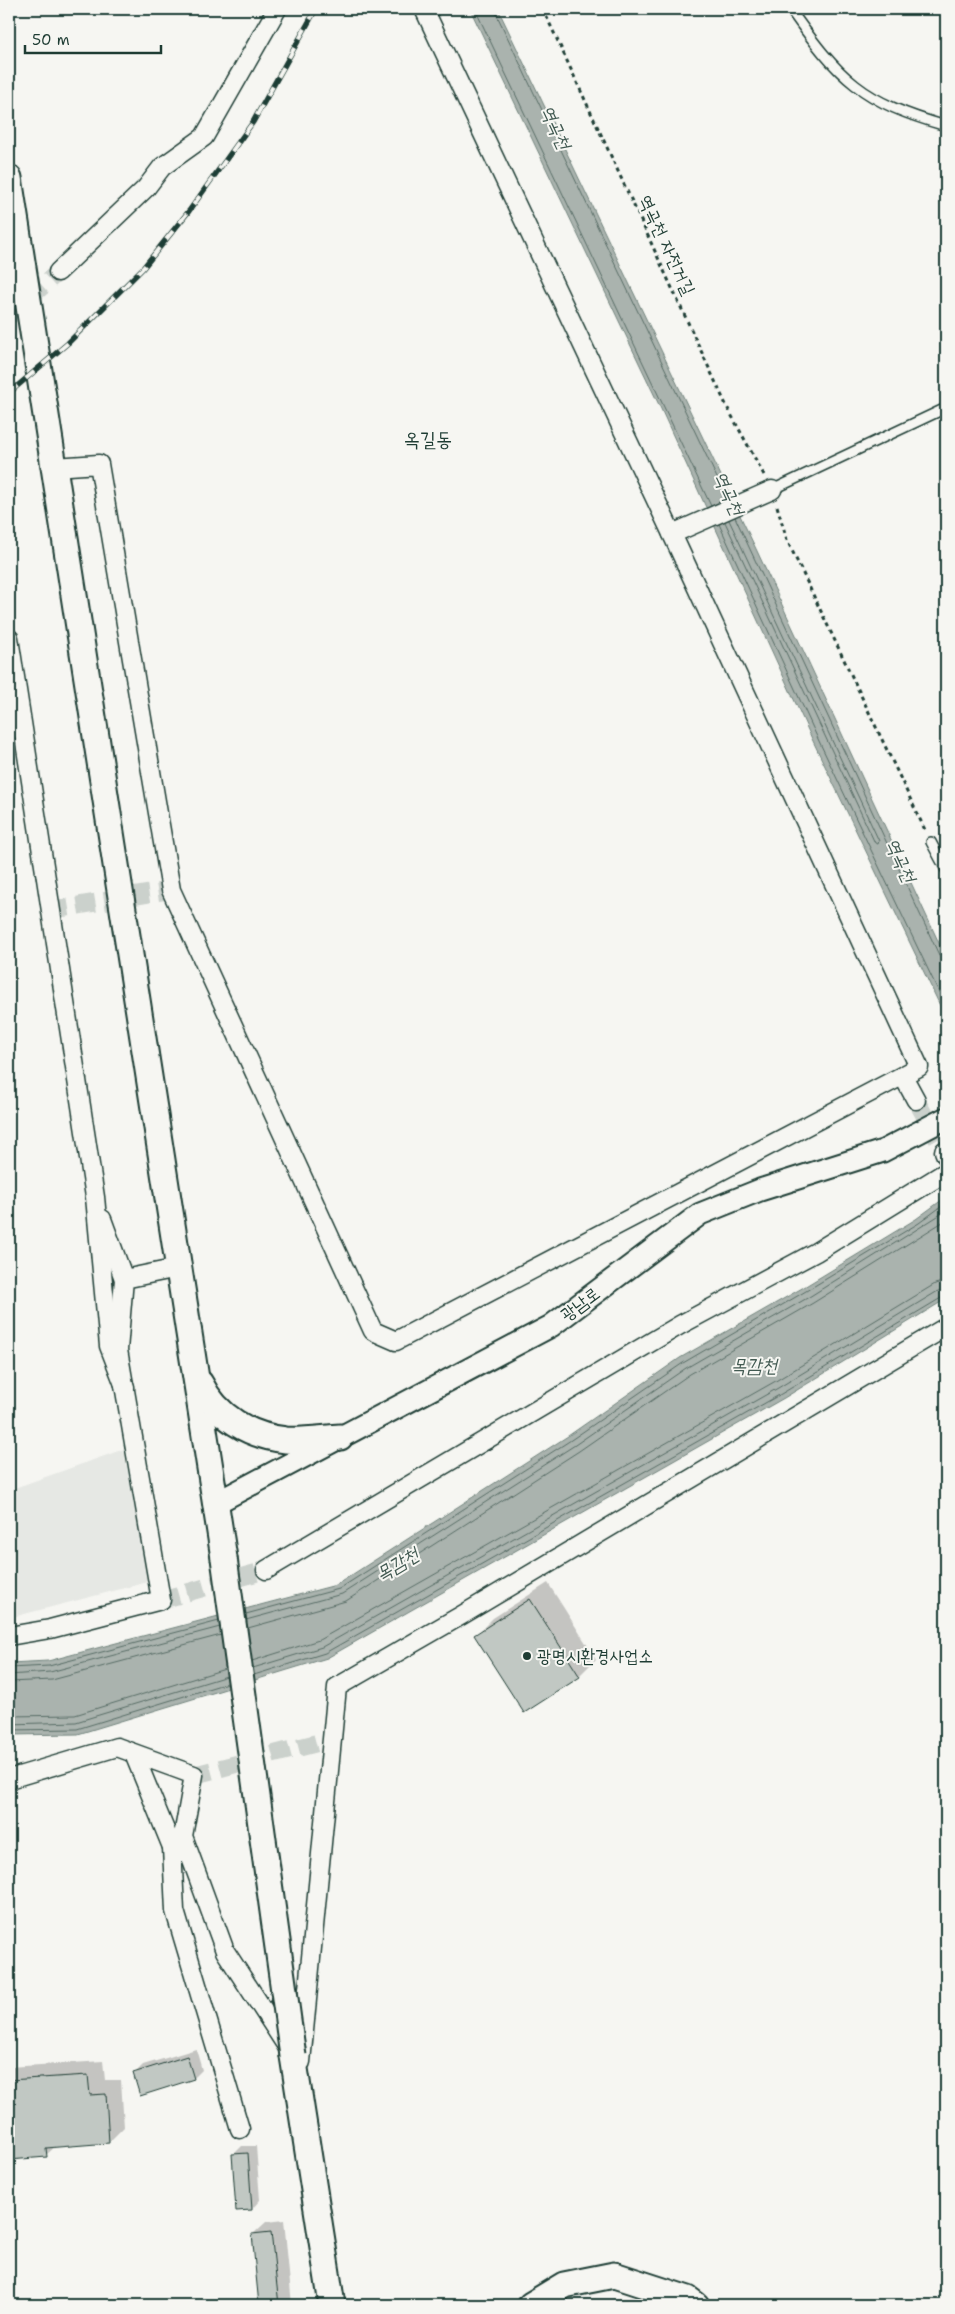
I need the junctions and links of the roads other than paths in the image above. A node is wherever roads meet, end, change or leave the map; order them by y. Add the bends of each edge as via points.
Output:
1 (277, 9) edge
2 (424, 9) edge
3 (790, 9) edge
4 (946, 126) edge
5 (9, 178) edge
6 (58, 272) tunnel mouth
7 (946, 408) edge
8 (54, 467) junction
9 (772, 490) joint
10 (672, 534) junction
11 (9, 638) edge
12 (931, 842) road end
13 (946, 870) edge
14 (903, 1076) junction
15 (916, 1100) tunnel mouth
16 (946, 1118) edge
17 (946, 1172) edge
18 (94, 1197) junction
19 (178, 1268) junction
20 (124, 1279) junction
21 (946, 1327) edge
22 (195, 1374) junction
23 (125, 1387) junction
24 (340, 1437) junction
25 (216, 1503) junction
26 (266, 1570) tunnel mouth
27 (9, 1636) edge
28 (134, 1754) junction
29 (9, 1779) edge
30 (172, 1847) junction
31 (192, 1860) junction
32 (293, 2056) junction
33 (298, 2091) junction
34 (240, 2129) dead end
35 (328, 2280) junction
36 (317, 2305) edge
37 (332, 2305) edge
38 (531, 2305) edge
39 (696, 2305) edge

1 - 6 street via 204,137 162,167 146,188
2 - 10 street
3 - 4 lane via 828,60 856,88 881,104
5 - 8 main road
7 - 9 lane
8 - 14 street via 99,464 171,890 373,1330 396,1341
8 - 19 main road
9 - 10 street
10 - 14 street via 919,1067
11 - 18 street
12 - 13 lane
14 - 15 street
16 - 24 street, 광남로 via 883,1151 760,1190 700,1214 551,1326
17 - 26 street via 816,1252 680,1325
18 - 20 street
18 - 23 street via 109,1346
19 - 20 street
19 - 22 main road
20 - 23 street via 118,1350
21 - 33 street via 337,1687
22 - 24 main road via 217,1410 249,1430 286,1440
22 - 25 main road
23 - 27 street via 161,1600 50,1629
24 - 25 street, 광남로
25 - 32 main road, bridge
28 - 29 street via 117,1747
28 - 30 street
28 - 31 street via 194,1775 183,1836
30 - 31 street
30 - 34 street via 175,1911
31 - 32 street via 225,1951
32 - 33 main road
33 - 35 main road
35 - 36 main road
35 - 37 main road
38 - 39 main road via 564,2285 614,2275 688,2299

